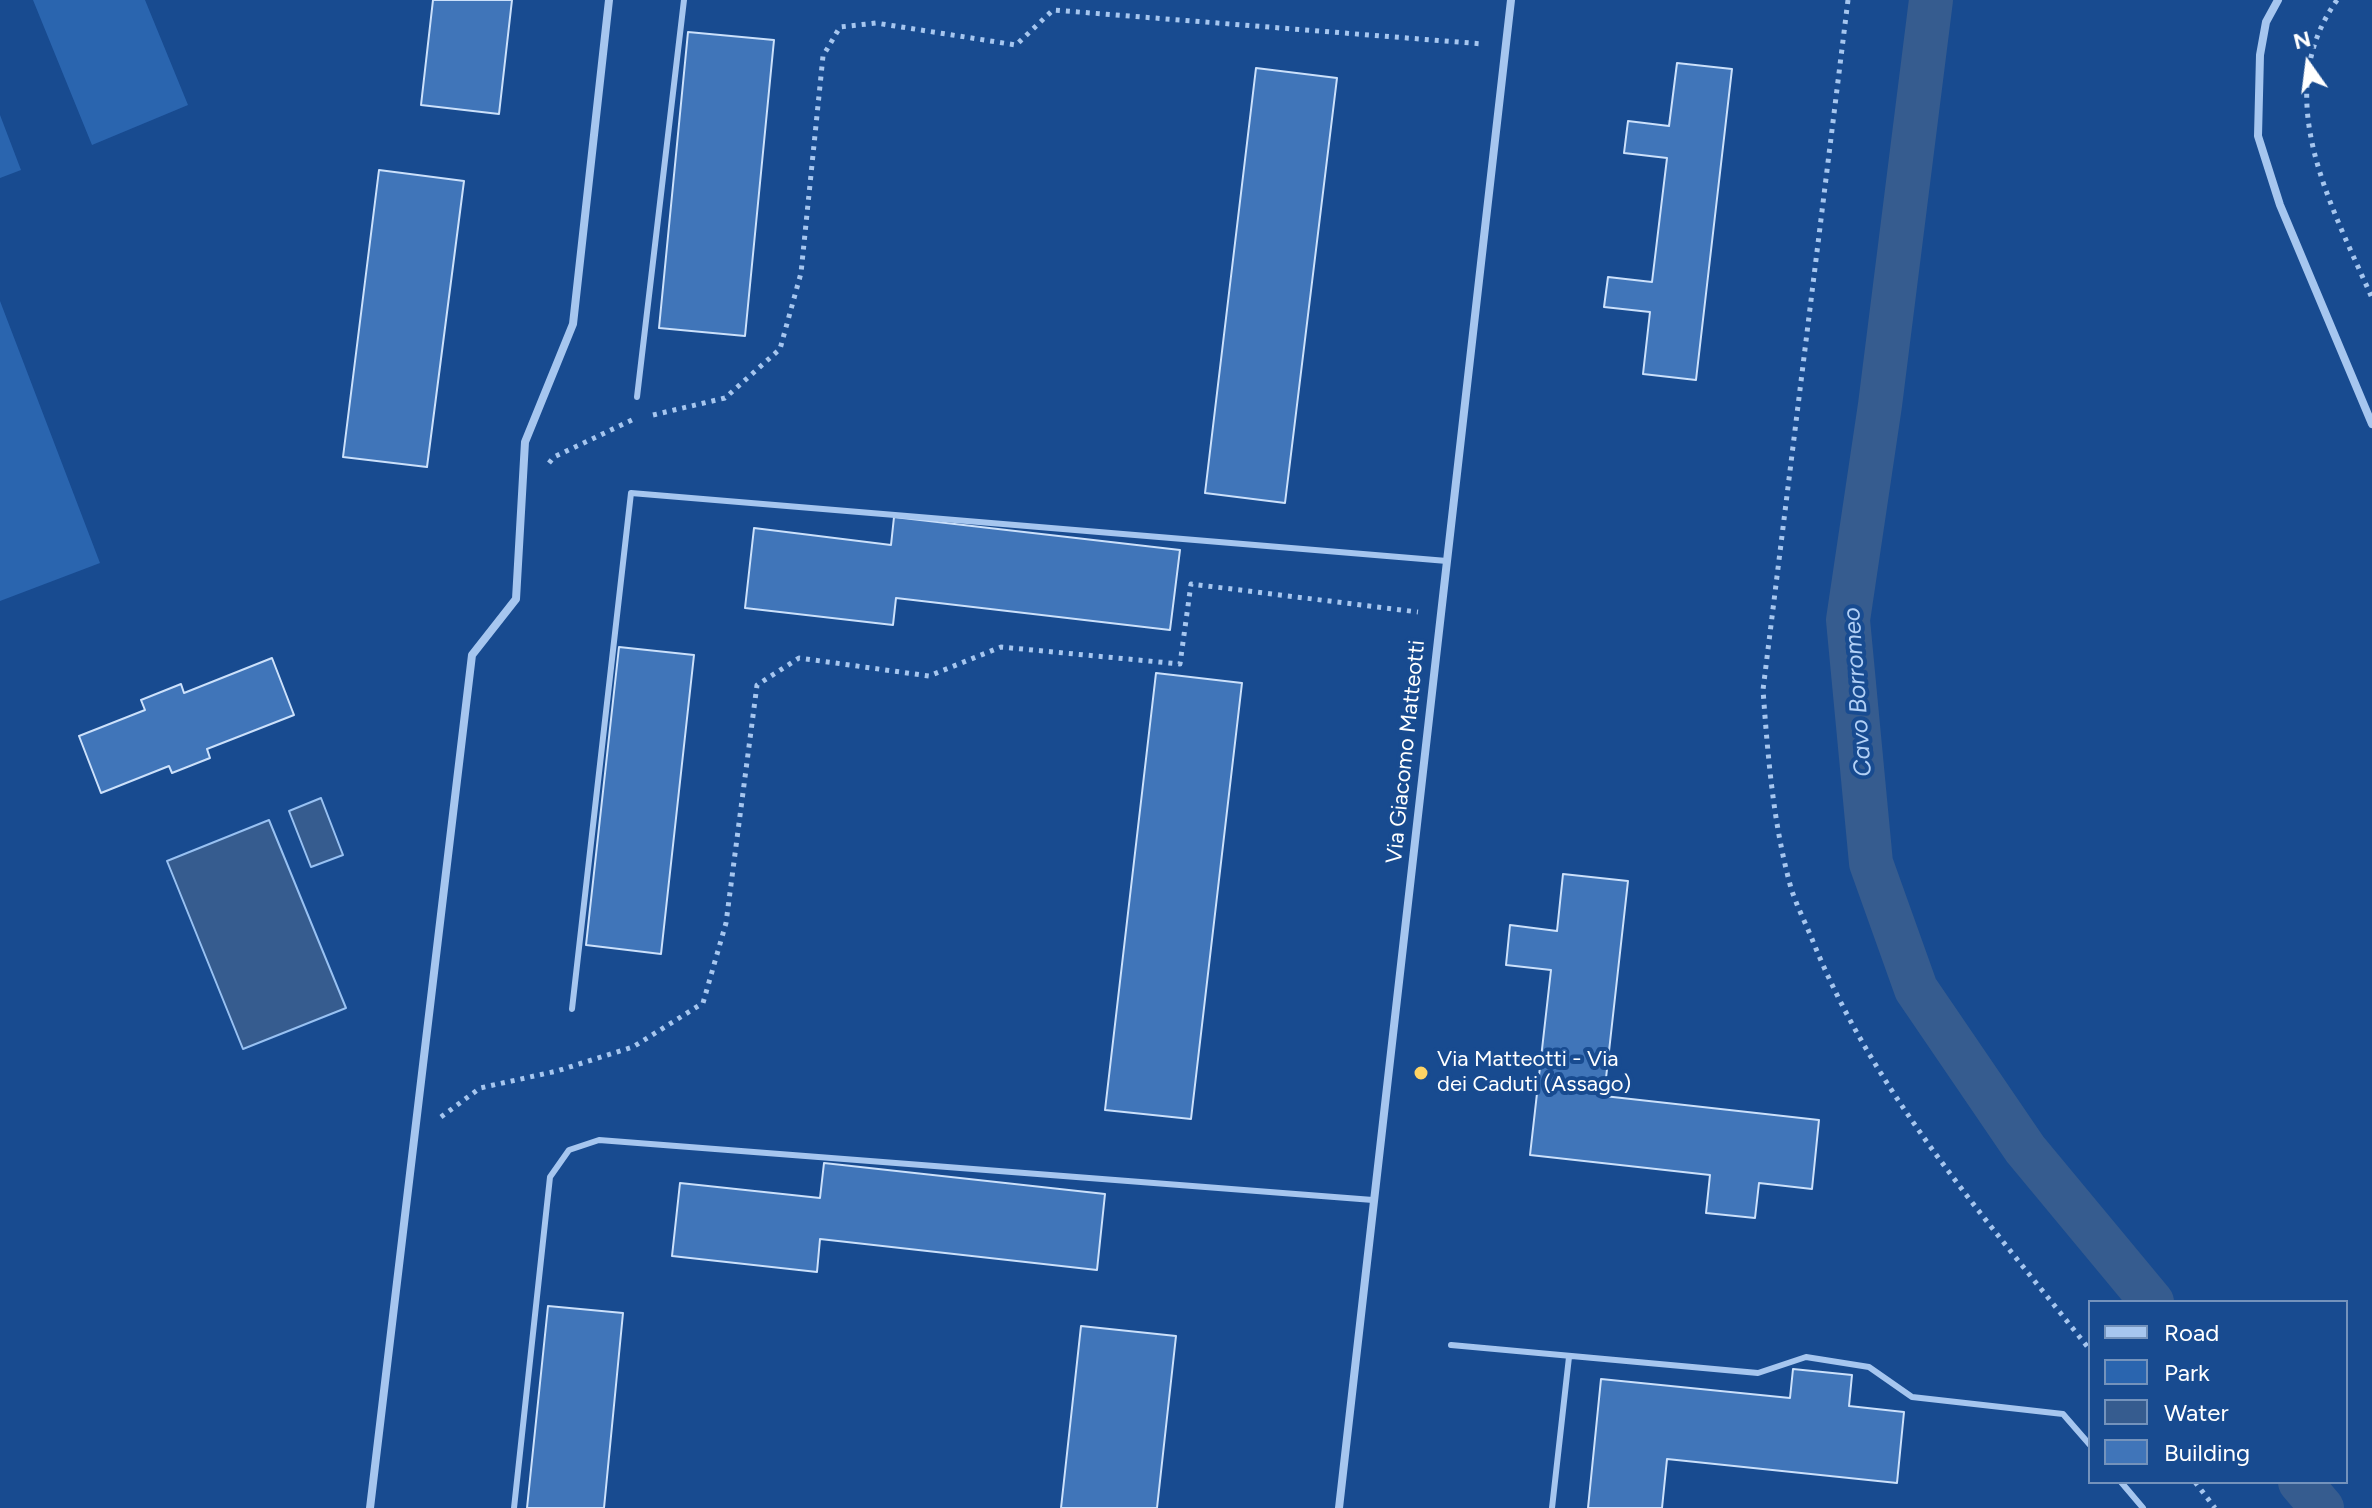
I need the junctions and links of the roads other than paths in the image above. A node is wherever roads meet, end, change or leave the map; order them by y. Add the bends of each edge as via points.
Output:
1 (609, 0) edge
2 (684, 0) edge
3 (1511, 0) edge
4 (2278, 0) edge
5 (637, 397) dead end
6 (2372, 424) edge
7 (1447, 561) junction
8 (572, 1009) dead end
9 (1373, 1200) junction
10 (1451, 1345) dead end
11 (1569, 1357) junction
12 (2088, 1443) edge
13 (2123, 1484) edge
14 (370, 1508) edge
15 (514, 1508) edge
16 (1339, 1508) edge
17 (1552, 1508) edge
18 (2143, 1508) edge

1 - 14 street via 573,324 525,442 516,599 472,655
2 - 5 lane
3 - 7 street, Via Giacomo Matteotti
4 - 6 street via 2266,22 2260,55 2258,136 2280,205
7 - 8 lane via 631,493
7 - 9 street, Via Giacomo Matteotti
9 - 15 lane via 599,1140 569,1150 550,1177
9 - 16 street, Via Giacomo Matteotti
10 - 11 lane
11 - 12 lane via 1758,1373 1806,1357 1869,1367 1912,1397 2063,1414
11 - 17 lane
13 - 18 lane

